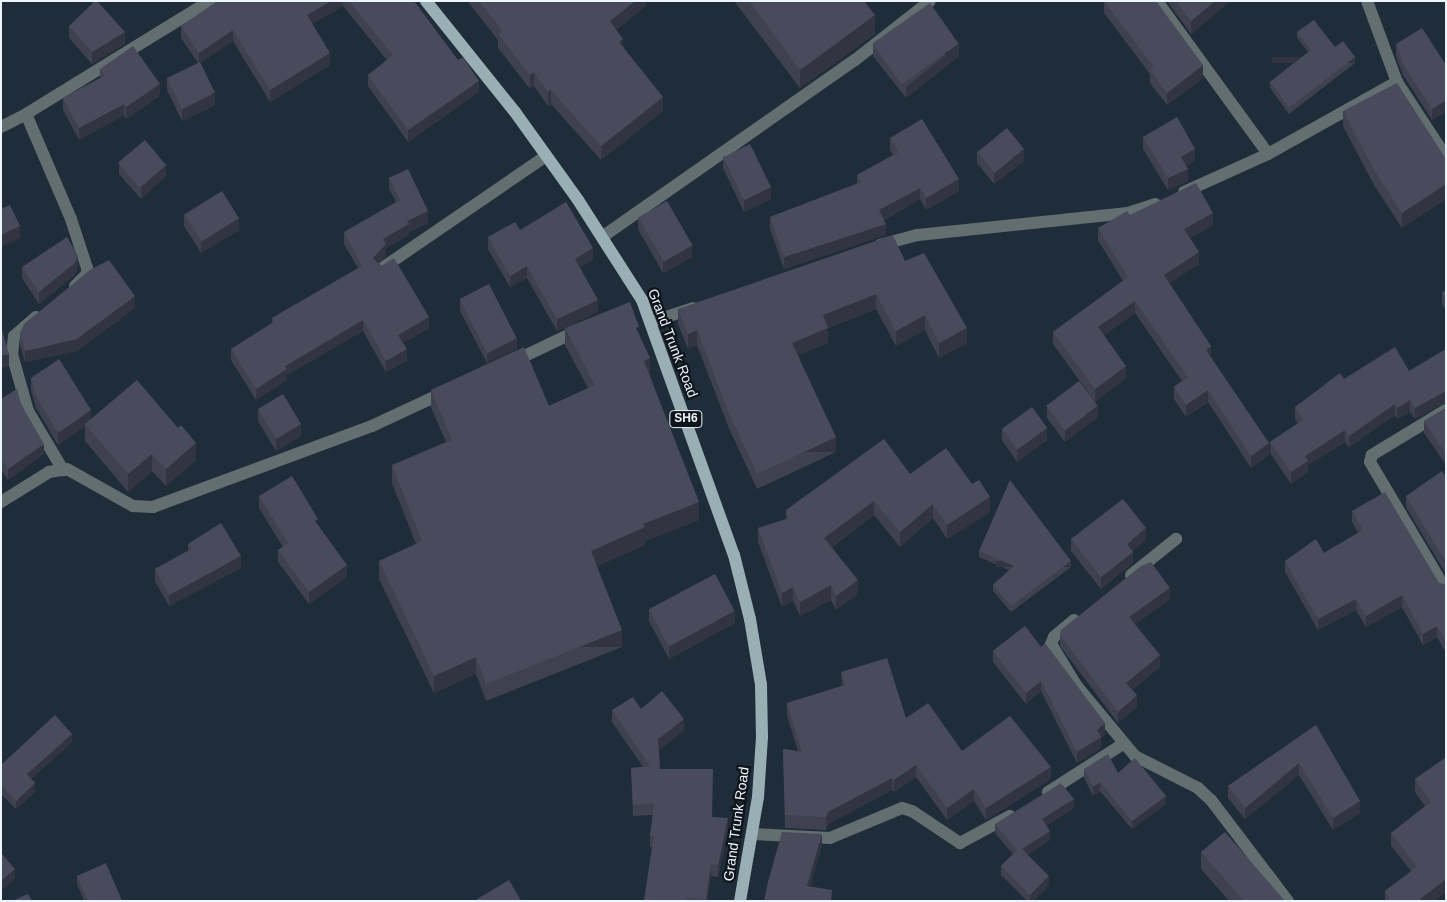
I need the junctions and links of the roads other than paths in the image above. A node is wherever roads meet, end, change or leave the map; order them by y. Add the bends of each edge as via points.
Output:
1 (210, 1) edge
2 (426, 1) edge
3 (930, 1) edge
4 (1157, 1) edge
5 (1367, 1) edge
6 (1397, 82) junction
7 (26, 114) junction
8 (1, 127) edge
9 (1442, 141) edge
10 (1268, 154) junction
11 (546, 156) junction
12 (1446, 157) edge
13 (602, 237) junction
14 (864, 250) edge
15 (381, 269) edge
16 (61, 297) edge
17 (707, 303) edge
18 (46, 308) edge
19 (651, 322) junction
20 (591, 325) edge
21 (505, 365) edge
22 (460, 385) edge
23 (1446, 410) edge
24 (63, 470) junction
25 (1, 502) edge
26 (1176, 539) dead end
27 (1122, 582) edge
28 (1446, 590) edge
29 (1084, 612) edge
30 (1123, 744) junction
31 (1039, 797) edge
32 (1022, 808) edge
33 (752, 834) junction
34 (740, 901) edge
35 (1288, 901) edge

1 - 7 street
2 - 11 main road, Grand Trunk Road / SH6
3 - 13 street via 848,65
4 - 10 street
5 - 6 street
6 - 9 street
6 - 10 street
7 - 8 street
7 - 16 street via 71,219 87,268 82,280
9 - 12 street
10 - 14 street via 1171,198 1128,213 918,235
11 - 13 main road, Grand Trunk Road / SH6
11 - 15 street
13 - 19 main road, Grand Trunk Road / SH6
17 - 19 street
18 - 24 street via 18,331 12,354 28,411
19 - 33 main road, Grand Trunk Road / SH6 via 734,555 750,619 761,685 762,737
20 - 21 street
22 - 24 street via 372,426 152,507 133,506 76,472
23 - 28 street via 1372,455 1370,462
24 - 25 street via 49,472
26 - 27 street
29 - 30 street via 1054,636 1052,648
30 - 31 street
30 - 35 street via 1141,761 1204,794
32 - 33 street via 960,843 912,810 902,808 830,838
33 - 34 main road, Grand Trunk Road / SH6

